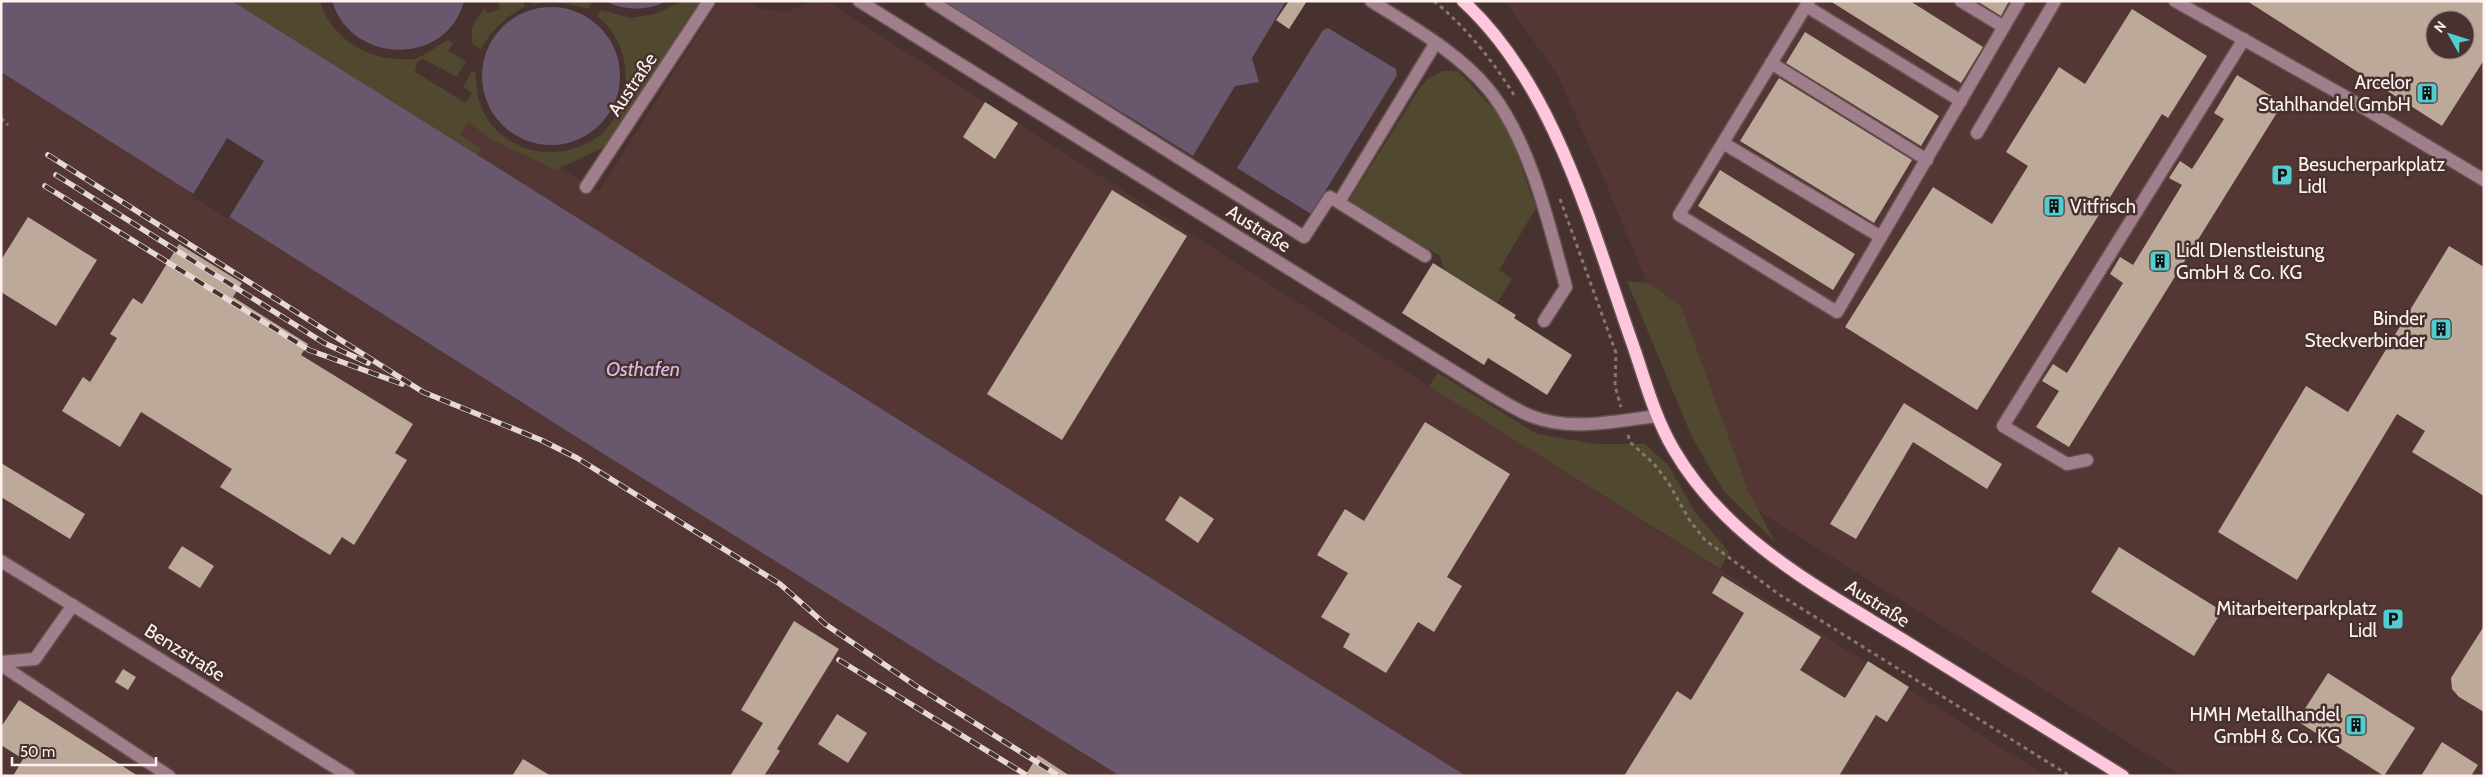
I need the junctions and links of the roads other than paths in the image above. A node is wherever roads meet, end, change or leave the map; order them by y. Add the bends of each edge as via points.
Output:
1 (710, 1) edge
2 (859, 1) edge
3 (931, 1) edge
4 (1371, 1) edge
5 (1463, 1) edge
6 (1961, 1) edge
7 (2019, 1) edge
8 (2055, 1) edge
9 (2175, 1) edge
10 (1808, 4) edge
11 (2004, 27) junction
12 (2244, 39) junction
13 (1435, 44) junction
14 (1771, 64) junction
15 (1961, 101) junction
16 (1977, 132) dead end
17 (1723, 143) junction
18 (1926, 160) junction
19 (2484, 180) edge
20 (586, 187) dead end
21 (1339, 202) junction
22 (1881, 236) junction
23 (1425, 256) dead end
24 (1544, 321) dead end
25 (1658, 416) junction
26 (2087, 460) dead end
27 (1, 561) edge
28 (73, 606) junction
29 (1, 663) edge
30 (169, 776) edge
31 (349, 776) edge
32 (2122, 776) edge

1 - 20 street, Austraße
2 - 25 street, Austraße via 1487,392 1531,416 1576,425
3 - 21 street via 1304,237 1330,197
4 - 13 street
5 - 25 main road, Austraße via 1494,33 1518,65 1556,134
6 - 11 street
7 - 11 street
8 - 16 street
9 - 12 street
10 - 14 street
10 - 15 street
11 - 15 street
12 - 19 street
12 - 26 street via 2004,426 2067,464
13 - 21 street
13 - 24 street via 1488,90 1517,138 1547,215 1566,287
14 - 17 street
14 - 18 street
15 - 18 street
17 - 22 street
17 - 22 street via 1679,215 1837,312
18 - 22 street
21 - 23 street
25 - 32 main road, Austraße via 1674,450 1704,494 1756,545
27 - 28 street, Benzstraße
28 - 29 street via 35,659
28 - 31 street, Benzstraße
29 - 30 street

